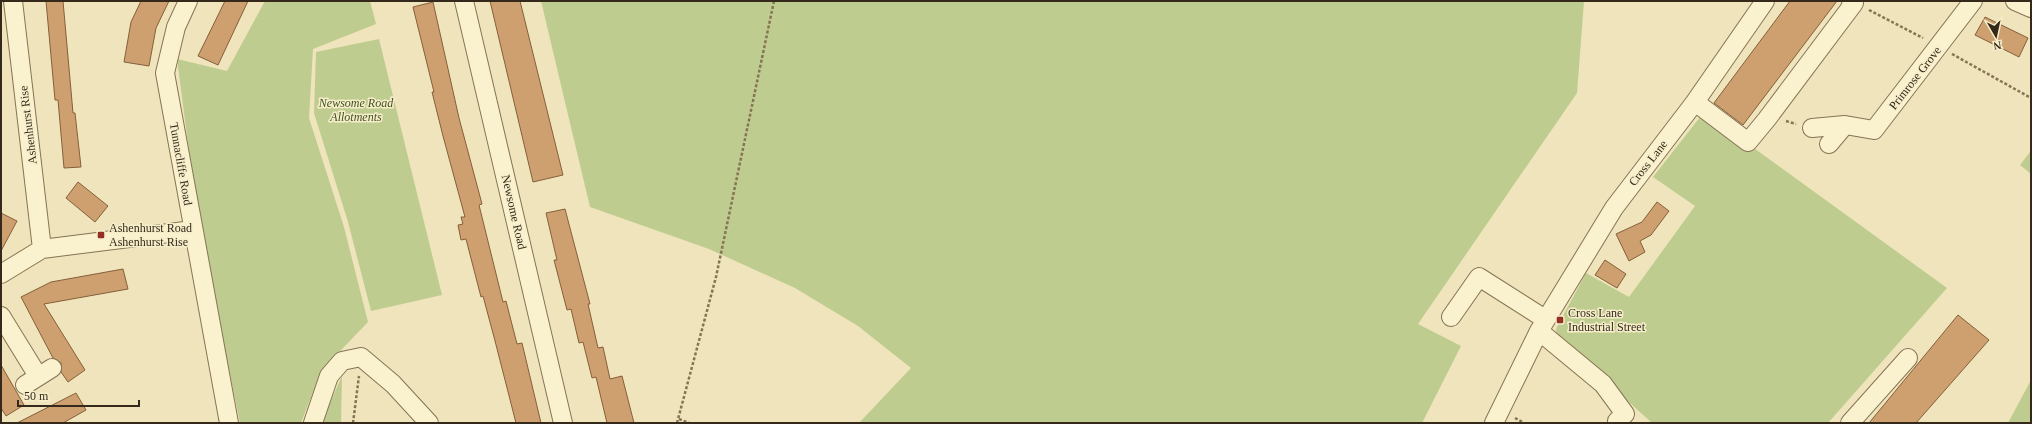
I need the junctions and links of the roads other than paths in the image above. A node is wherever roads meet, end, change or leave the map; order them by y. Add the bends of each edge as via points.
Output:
1 (13, 1) edge
2 (188, 1) edge
3 (464, 1) edge
4 (1765, 1) edge
5 (1973, 1) edge
6 (2016, 1) edge
7 (1853, 2) edge
8 (2031, 8) edge
9 (1695, 102) junction
10 (1845, 125) junction
11 (1812, 128) road end
12 (1829, 144) dead end
13 (193, 230) junction
14 (42, 250) junction
15 (1, 274) edge
16 (1, 316) edge
17 (1452, 317) dead end
18 (1542, 325) junction
19 (1908, 358) dead end
20 (38, 376) dead end
21 (1617, 421) dead end
22 (229, 423) edge
23 (312, 423) edge
24 (429, 423) edge
25 (563, 423) edge
26 (1494, 423) edge
27 (1850, 423) edge

1 - 14 street, Ashenhurst Rise
2 - 13 street, Tunnacliffe Road via 176,27 164,73
3 - 25 street, Newsome Road
4 - 9 street, Cross Lane
5 - 10 street, Primrose Grove via 1933,43 1874,130
6 - 8 street
7 - 9 street via 1748,142
9 - 18 street, Cross Lane via 1614,208
10 - 11 street, Primrose Grove
10 - 12 street
13 - 14 street
13 - 22 street, Tunnacliffe Road
14 - 15 street
16 - 20 street
17 - 18 street via 1479,277
18 - 21 street via 1604,384 1625,414
18 - 26 street, Cross Lane
19 - 27 street
23 - 24 street via 329,376 342,361 361,357 393,384

